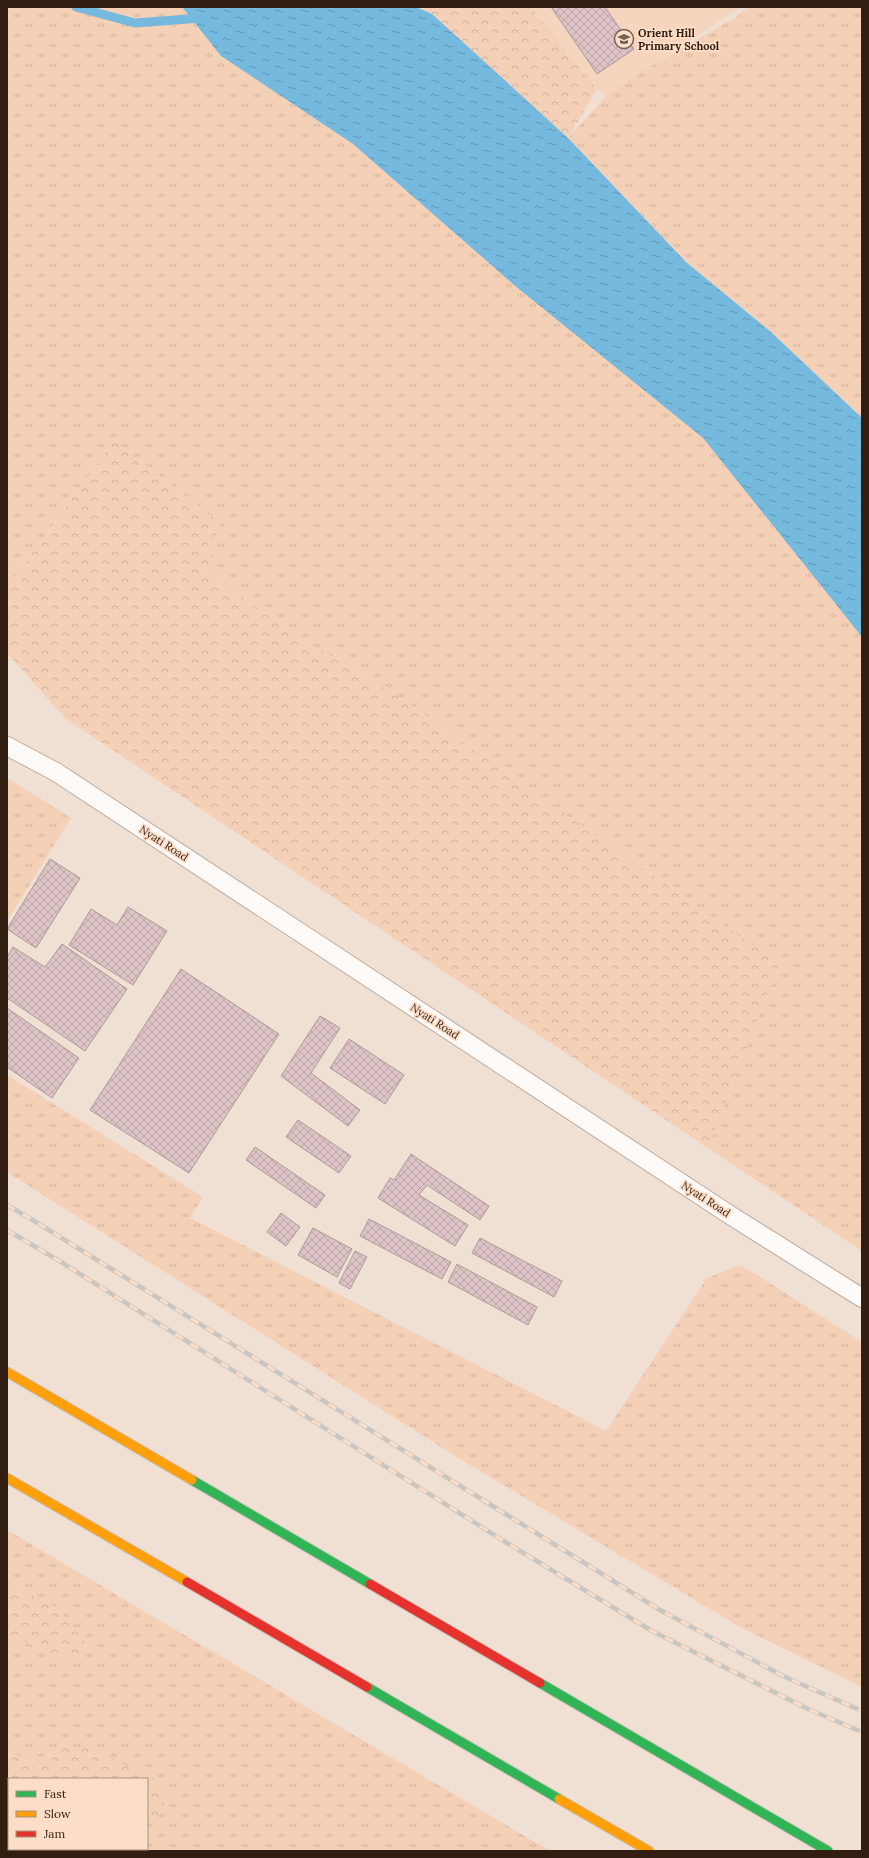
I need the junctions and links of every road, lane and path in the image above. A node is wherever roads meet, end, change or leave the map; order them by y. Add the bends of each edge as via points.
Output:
1 (7, 746) edge
2 (862, 1298) edge
3 (7, 1372) edge
4 (7, 1478) edge
5 (649, 1851) edge
6 (828, 1851) edge

1 - 2 lane, Nyati Road via 56,772 724,1211
3 - 6 highway
4 - 5 highway

